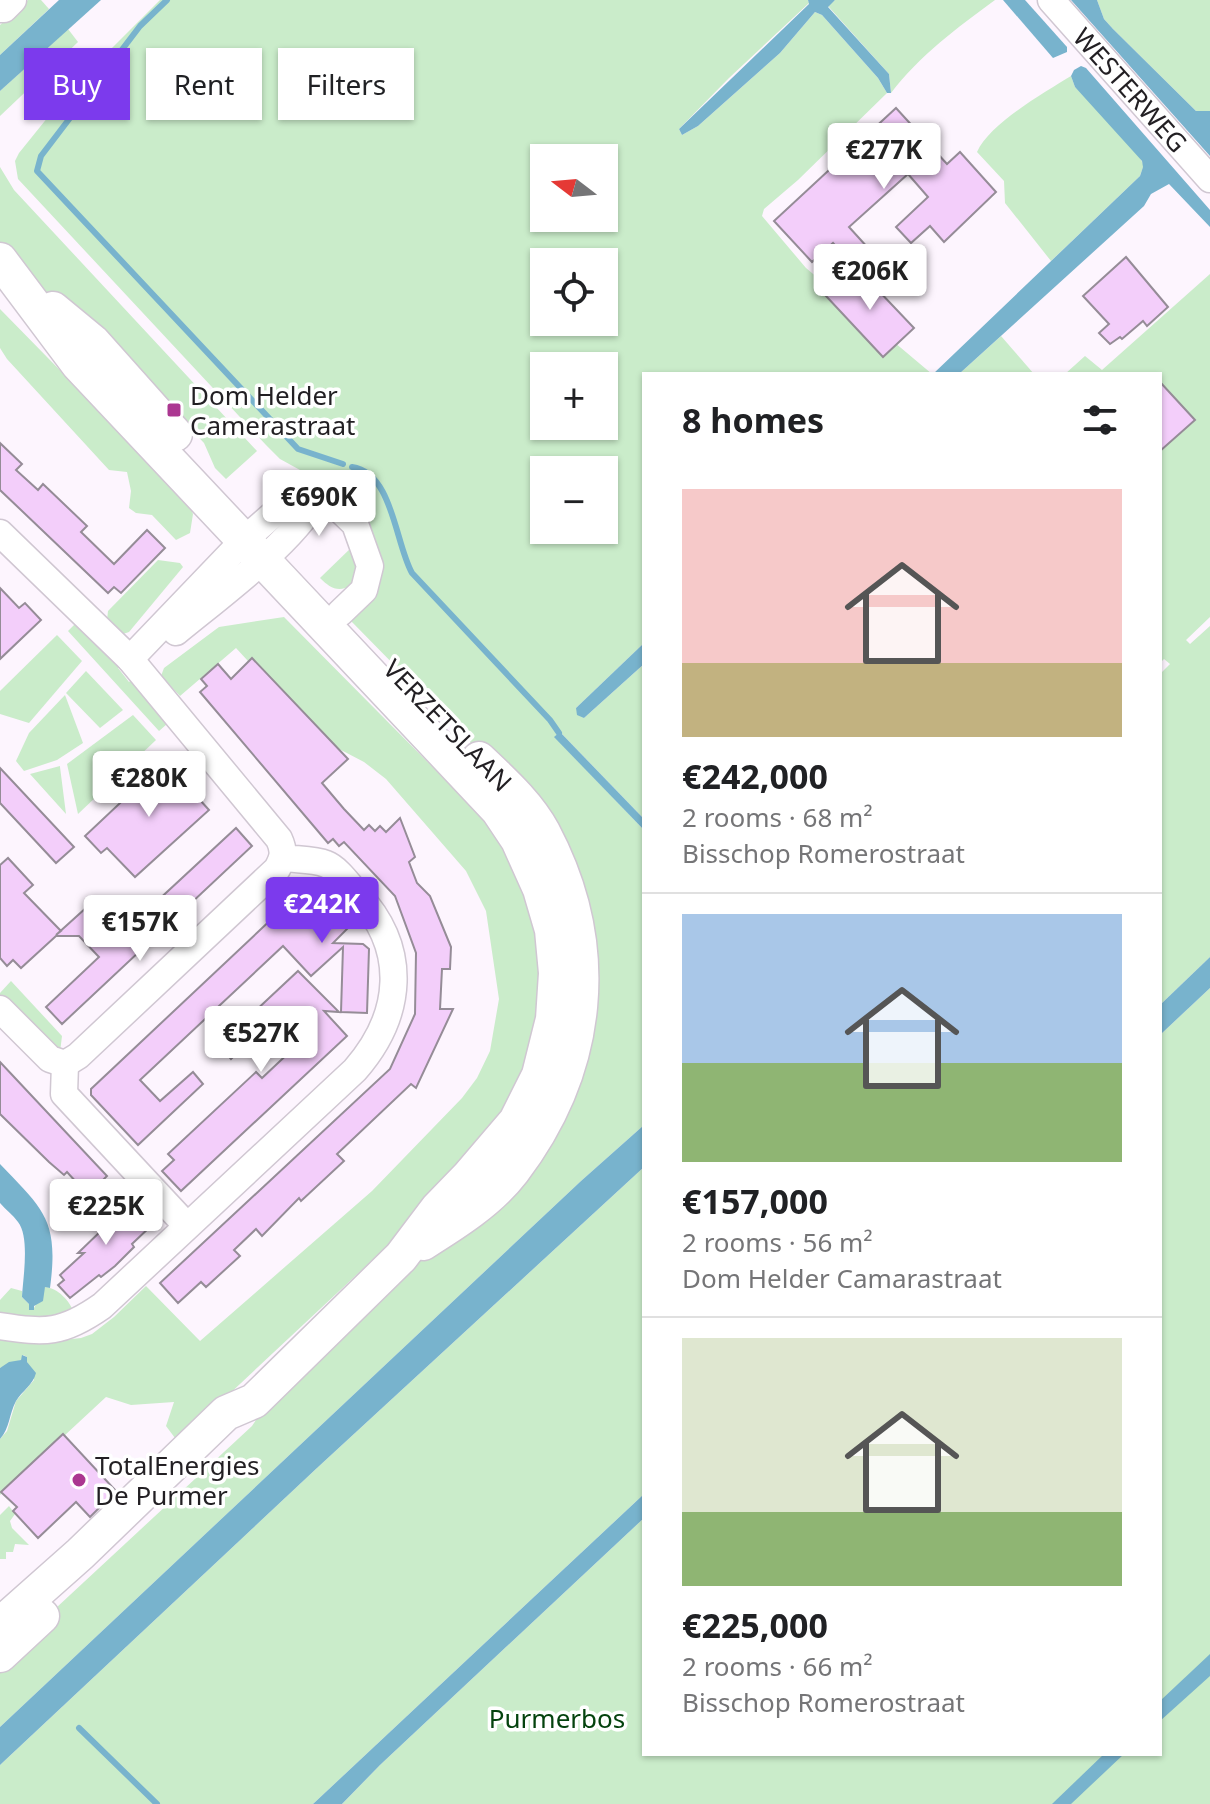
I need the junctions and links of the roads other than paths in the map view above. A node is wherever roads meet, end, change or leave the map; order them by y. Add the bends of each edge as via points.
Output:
1 (13, 0) edge
2 (1051, 0) edge
3 (0, 9) edge
4 (1210, 179) edge
5 (0, 260) edge
6 (0, 533) edge
7 (261, 542) junction
8 (340, 613) junction
9 (132, 662) junction
10 (283, 858) junction
11 (0, 1009) edge
12 (65, 1064) junction
13 (187, 1226) junction
14 (401, 1257) junction
15 (0, 1326) edge
16 (254, 1401) junction
17 (0, 1625) edge
18 (0, 1655) edge

1 - 3 street
2 - 4 street, WESTERWEG
5 - 7 main road, VERZETSLAAN via 93,342 227,491
6 - 9 street
7 - 8 main road, VERZETSLAAN
7 - 8 street via 308,512 315,501 333,503 355,524 370,566 364,590
7 - 9 street
7 - 14 main road, VERZETSLAAN via 498,810 518,840 552,930 553,1019 539,1075 516,1121
8 - 14 main road, VERZETSLAAN via 514,793 542,830 566,881 582,976 579,1028 564,1084 533,1140 488,1197
9 - 10 street via 279,839
10 - 12 street
10 - 13 street via 329,864 381,925 395,975 385,1027 355,1070
11 - 12 street via 50,1059
12 - 13 street via 64,1094
13 - 15 street via 81,1320 37,1332
14 - 16 main road, VERZETSLAAN
16 - 17 main road, VERZETSLAAN via 226,1413
16 - 18 main road, VERZETSLAAN via 243,1427

